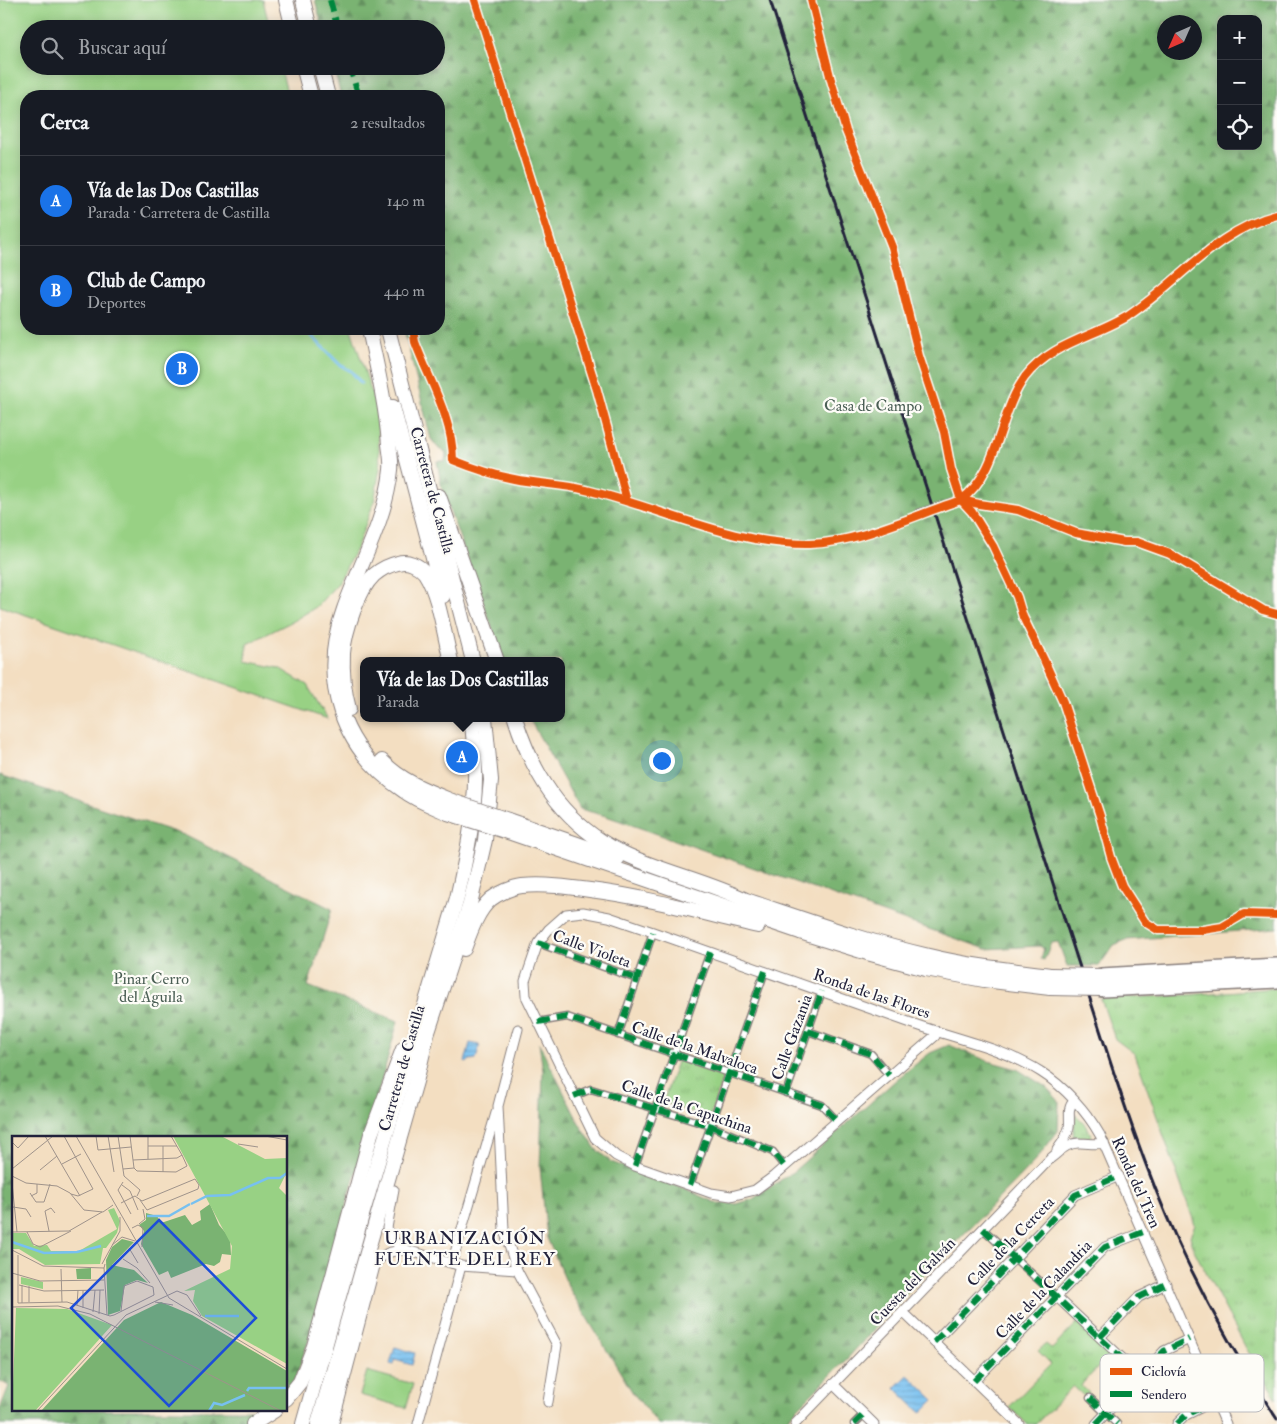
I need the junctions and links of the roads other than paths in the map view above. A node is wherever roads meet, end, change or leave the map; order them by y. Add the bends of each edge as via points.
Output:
1 (286, 0) edge
2 (303, 0) edge
3 (291, 20) edge
4 (308, 20) edge
5 (305, 75) edge
6 (322, 75) edge
7 (309, 90) edge
8 (326, 90) edge
9 (371, 335) edge
10 (372, 335) edge
11 (390, 335) edge
12 (402, 379) junction
13 (957, 501) dead end
14 (916, 514) dead end
15 (450, 657) edge
16 (457, 657) edge
17 (472, 657) edge
18 (496, 657) edge
19 (471, 722) edge
20 (485, 722) edge
21 (517, 722) edge
22 (450, 807) junction
23 (506, 826) junction
24 (746, 900) junction
25 (653, 932) junction
26 (800, 932) junction
27 (538, 943) junction
28 (440, 950) junction
29 (710, 952) junction
30 (1277, 966) edge
31 (765, 971) junction
32 (637, 979) junction
33 (1277, 980) edge
34 (1050, 982) junction
35 (1101, 982) junction
36 (822, 991) junction
37 (538, 1022) junction
38 (518, 1029) dead end
39 (808, 1031) junction
40 (936, 1031) junction
41 (618, 1035) junction
42 (674, 1054) junction
43 (729, 1073) junction
44 (889, 1075) junction
45 (417, 1078) junction
46 (786, 1093) junction
47 (574, 1096) junction
48 (1074, 1101) junction
49 (498, 1106) junction
50 (655, 1108) junction
51 (837, 1121) junction
52 (711, 1126) junction
53 (401, 1135) junction
54 (1104, 1143) junction
55 (1051, 1158) junction
56 (635, 1166) junction
57 (785, 1166) junction
58 (1119, 1176) junction
59 (690, 1185) junction
60 (394, 1190) junction
61 (983, 1228) junction
62 (1143, 1232) junction
63 (406, 1250) junction
64 (1015, 1258) junction
65 (452, 1263) junction
66 (461, 1266) junction
67 (372, 1268) junction
68 (517, 1270) junction
69 (1166, 1284) junction
70 (1057, 1297) junction
71 (903, 1312) junction
72 (354, 1336) junction
73 (1100, 1337) junction
74 (1189, 1339) junction
75 (934, 1342) junction
76 (1118, 1354) edge
77 (1161, 1354) edge
78 (1196, 1354) edge
79 (974, 1381) junction
80 (833, 1384) junction
81 (288, 1397) edge
82 (1090, 1398) dead end
83 (548, 1402) dead end
84 (1100, 1408) edge
85 (272, 1412) edge
86 (1192, 1412) edge
87 (1221, 1412) edge
88 (864, 1414) junction
89 (1106, 1414) joint
90 (253, 1424) edge
91 (303, 1424) edge
92 (318, 1424) edge
93 (327, 1424) edge
94 (331, 1424) edge
95 (418, 1424) edge
96 (794, 1424) edge
97 (854, 1424) edge
98 (874, 1424) edge
99 (1019, 1424) edge
100 (1096, 1424) edge
101 (1117, 1424) edge
102 (1177, 1424) edge
103 (1226, 1424) edge

1 - 3 highway
2 - 4 highway
5 - 7 highway
6 - 8 highway
9 - 22 highway via 387,417 391,469 384,510 337,631 333,649 334,691 348,730 364,755 384,776 405,792
10 - 16 highway, Carretera de Castilla
11 - 12 highway, Carretera de Castilla
12 - 17 highway, Carretera de Castilla
12 - 18 highway
13 - 14 street, bridge
15 - 22 highway via 434,591 424,571 413,564 401,562 387,566 373,576 354,612 343,650 342,671 348,708 355,727 389,768
19 - 28 highway, Carretera de Castilla via 475,745 474,812 457,898
20 - 45 highway, Carretera de Castilla via 491,780 485,840 472,896 427,1034
21 - 24 highway via 543,783 566,812 586,830 636,858
22 - 23 highway, bridge
23 - 24 highway
23 - 26 highway
24 - 34 highway via 875,942
25 - 27 street, Ronda de las Flores via 583,912 566,914 548,928
25 - 29 street, Ronda de las Flores
25 - 32 street
26 - 34 highway via 926,969 984,980
26 - 45 highway via 768,929 651,900 574,887 520,886 490,900 479,915
27 - 32 street, Calle Violeta
27 - 37 street, Ronda de las Flores via 525,981 526,996
28 - 81 highway via 373,1127 309,1363
28 - 91 highway, Carretera de Castilla
29 - 31 street, Ronda de las Flores
29 - 42 street
30 - 35 highway
31 - 36 street, Ronda de las Flores
31 - 43 street
32 - 41 street
33 - 35 highway
34 - 35 highway, bridge
36 - 39 street, Calle Gazania
36 - 40 street, Ronda de las Flores
37 - 41 street, Calle de la Malvaloca via 567,1017
37 - 47 street, Ronda de las Flores
38 - 49 street
39 - 44 street via 872,1054
39 - 46 street, Calle Gazania
40 - 44 street, Ronda de las Flores via 935,1036
40 - 48 street, Ronda del Tren via 1013,1057 1048,1077
41 - 42 street, Calle de la Malvaloca
42 - 43 street, Calle de la Malvaloca
42 - 50 street
43 - 46 street, Calle de la Malvaloca
43 - 52 street
44 - 51 street, Ronda de las Flores
45 - 53 highway, Carretera de Castilla
46 - 51 street, Calle de la Malvaloca via 822,1105
47 - 50 street, Calle de la Capuchina via 591,1089
47 - 56 street, Ronda de las Flores via 595,1138 616,1156
48 - 54 street, Ronda del Tren via 1093,1123
48 - 55 street, Cuesta del Galván via 1069,1109 1066,1135
49 - 65 street
49 - 68 street via 504,1230
50 - 52 street, Calle de la Capuchina
50 - 56 street
51 - 57 street, Ronda de las Flores
52 - 57 street, Calle de la Capuchina via 773,1152
52 - 59 street
53 - 60 highway
53 - 92 highway, Carretera de Castilla
54 - 55 street, Cuesta del Galván via 1075,1143
54 - 58 street, Ronda del Tren
55 - 61 street, Cuesta del Galván
56 - 59 street, Ronda de las Flores
57 - 59 street, Ronda de las Flores via 756,1190 731,1196
58 - 62 street, Ronda del Tren
58 - 64 street, Calle de la Cerceta via 1075,1195
60 - 63 street via 387,1228 393,1241
60 - 67 highway
61 - 64 street
61 - 71 street, Cuesta del Galván
62 - 69 street, Ronda del Tren
62 - 70 street, Calle de la Calandria via 1105,1247
63 - 65 street
63 - 67 street via 391,1251
64 - 70 street
64 - 75 street, Calle de la Cerceta
65 - 66 street
66 - 68 street
66 - 95 street
67 - 72 highway
68 - 83 street via 557,1346
69 - 73 street via 1139,1297
69 - 74 street, Ronda del Tren
70 - 73 street
70 - 79 street, Calle de la Calandria
71 - 75 street
71 - 80 street, Cuesta del Galván
72 - 93 highway
72 - 94 highway
73 - 76 street
74 - 77 street
74 - 78 street, Ronda del Tren
75 - 79 street
79 - 99 street
80 - 88 street
80 - 96 street, Cuesta del Galván
82 - 84 street
85 - 90 highway
86 - 102 street
87 - 103 street, Ronda del Tren
88 - 97 street
88 - 98 street
89 - 100 street
89 - 101 street

